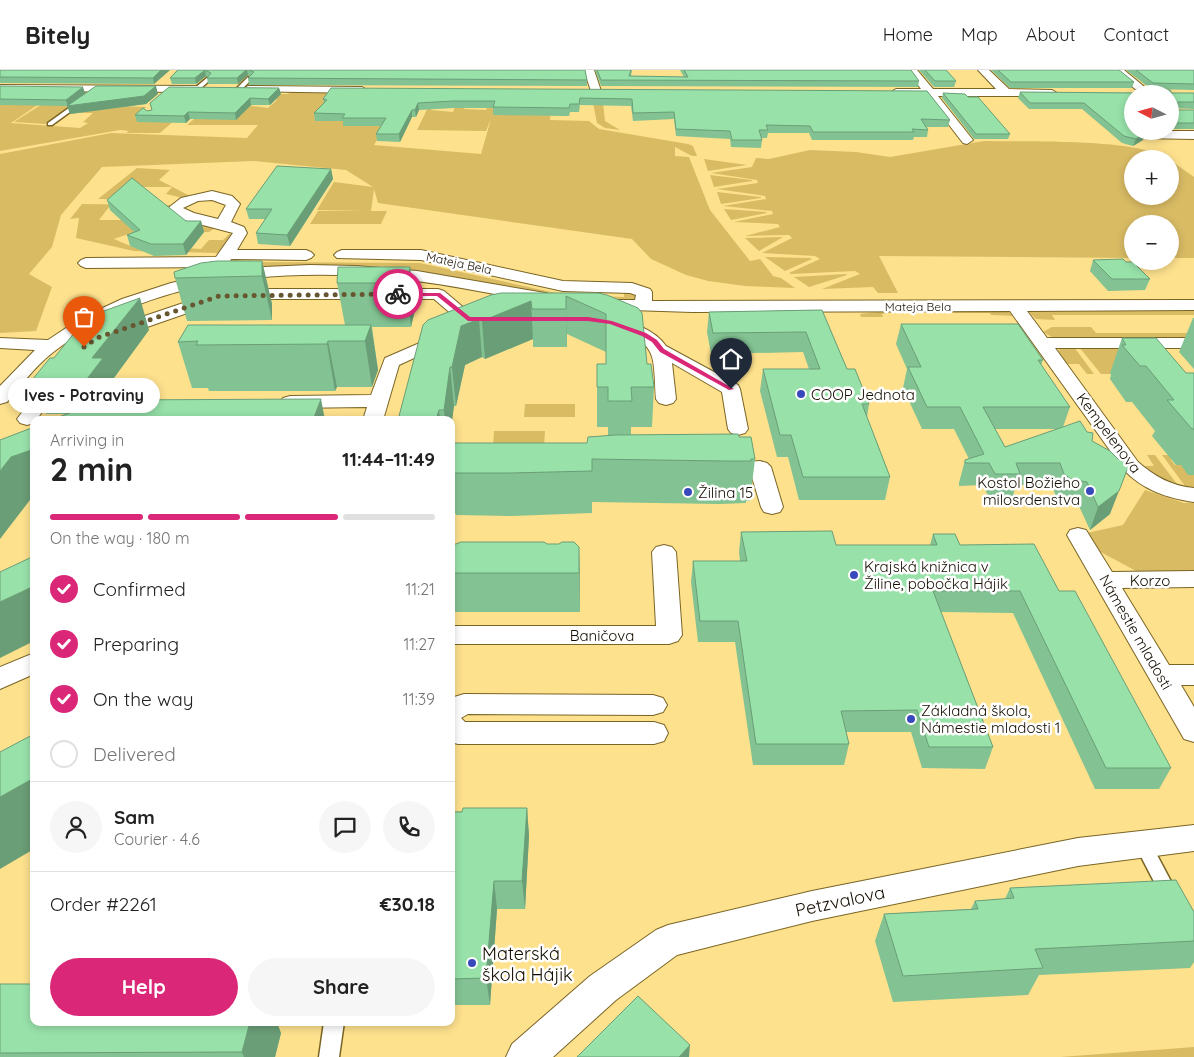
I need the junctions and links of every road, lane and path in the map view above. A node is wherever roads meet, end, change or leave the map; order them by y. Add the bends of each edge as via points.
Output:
1 (590, 70) edge
2 (912, 70) edge
3 (983, 70) edge
4 (1118, 70) edge
5 (172, 75) edge
6 (250, 78) edge
7 (210, 84) edge
8 (1137, 85) edge
9 (0, 88) edge
10 (100, 88) junction
11 (235, 89) joint
12 (369, 90) edge
13 (164, 91) junction
14 (580, 91) edge
15 (884, 92) edge
16 (930, 92) junction
17 (1006, 93) junction
18 (1065, 93) edge
19 (50, 124) dead end
20 (1179, 135) edge
21 (1194, 135) edge
22 (967, 140) dead end
23 (223, 223) dead end
24 (224, 258) junction
25 (86, 263) dead end
26 (229, 276) junction
27 (209, 280) junction
28 (450, 282) junction
29 (438, 294) junction
30 (219, 296) junction
31 (643, 306) junction
32 (1015, 306) junction
33 (1194, 306) edge
34 (468, 319) junction
35 (488, 319) edge
36 (596, 320) edge
37 (104, 336) edge
38 (0, 343) edge
39 (1044, 343) junction
40 (1194, 343) edge
41 (52, 345) junction
42 (662, 350) junction
43 (73, 361) edge
44 (0, 399) edge
45 (666, 399) dead end
46 (43, 400) junction
47 (378, 401) junction
48 (271, 402) edge
49 (374, 416) edge
50 (27, 419) dead end
51 (738, 429) dead end
52 (702, 468) edge
53 (1194, 495) edge
54 (772, 506) dead end
55 (1078, 535) dead end
56 (664, 552) dead end
57 (1106, 580) junction
58 (1194, 580) edge
59 (455, 635) edge
60 (30, 664) edge
61 (1194, 674) edge
62 (1161, 675) junction
63 (0, 679) edge
64 (653, 705) dead end
65 (455, 709) edge
66 (455, 730) edge
67 (1194, 731) edge
68 (654, 733) dead end
69 (1194, 838) edge
70 (1142, 843) junction
71 (1177, 909) edge
72 (333, 1026) edge
73 (329, 1057) edge
74 (525, 1057) edge

1 - 14 street via 600,91
2 - 16 street
3 - 17 street
4 - 8 street
5 - 13 street
6 - 11 lane
7 - 13 street via 197,89
9 - 10 street
10 - 13 street
10 - 19 lane
11 - 12 street via 335,85
15 - 16 street
16 - 17 street
16 - 22 street
17 - 18 street
20 - 21 street
23 - 24 street via 239,230 240,234
24 - 25 street
24 - 26 street
24 - 31 street, Mateja Bela via 422,255 563,286 632,288 644,292
26 - 27 street, Mateja Bela
26 - 28 street, Mateja Bela via 317,269 400,274
27 - 30 street
27 - 41 street, Mateja Bela via 120,307
28 - 29 street
28 - 31 street, Mateja Bela via 581,303
29 - 30 street
29 - 34 street
30 - 37 street
31 - 32 street, Mateja Bela
32 - 33 street, Mateja Bela
32 - 39 street, Kempelenova
34 - 35 street
34 - 47 street via 456,332 391,362
36 - 42 street via 612,322 644,334
38 - 41 street
39 - 40 street
39 - 53 street, Kempelenova via 1141,477 1161,488
41 - 44 street, Mateja Bela via 32,361
42 - 45 street
42 - 51 street via 731,389
43 - 46 street
44 - 46 street, Mateja Bela
46 - 50 street
47 - 48 street
47 - 49 street
52 - 54 street via 760,467
55 - 57 street, Námestie mladosti
56 - 59 street, Baničova via 670,635
57 - 58 street, Korzo
57 - 62 street, Námestie mladosti
60 - 63 street
61 - 62 street
62 - 67 street, Námestie mladosti
64 - 65 street via 464,704
66 - 68 street via 458,733
69 - 70 street, Petzvalova
70 - 71 lane
70 - 74 street, Petzvalova via 1078,852 840,900 668,941 603,988
72 - 73 lane

